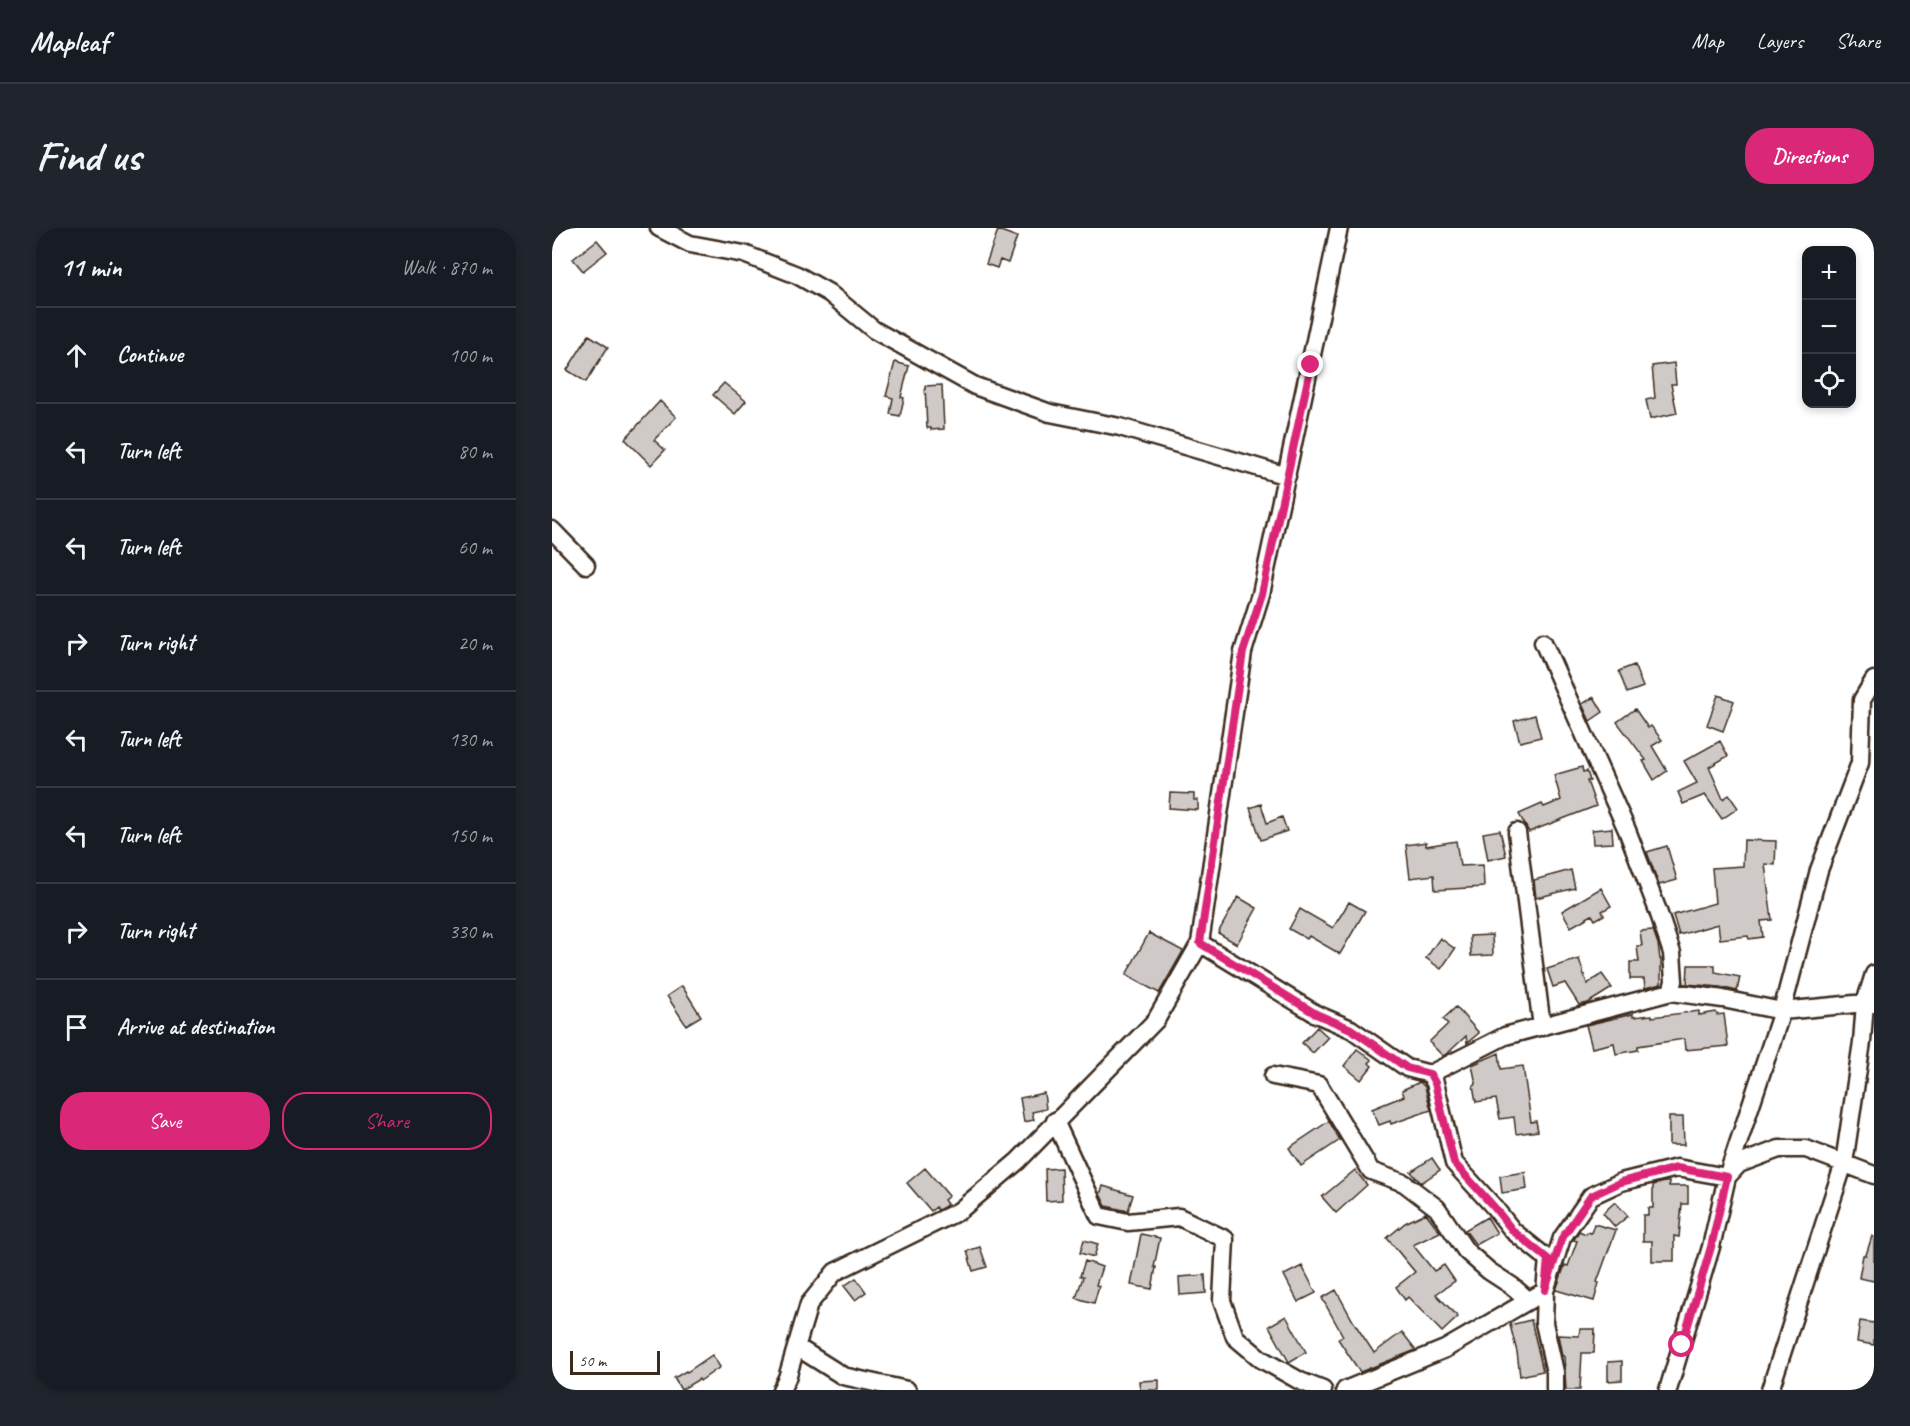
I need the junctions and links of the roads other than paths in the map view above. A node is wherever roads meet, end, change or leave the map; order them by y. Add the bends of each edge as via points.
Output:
1 (659, 228) edge
2 (1339, 228) edge
3 (1287, 476) junction
4 (552, 530) edge
5 (586, 565) dead end
6 (1542, 642) dead end
7 (1874, 680) edge
8 (1517, 832) dead end
9 (1200, 943) junction
10 (1874, 974) edge
11 (1671, 992) junction
12 (1869, 1003) edge
13 (1782, 1011) junction
14 (1542, 1027) junction
15 (1430, 1074) junction
16 (1274, 1076) dead end
17 (1055, 1121) junction
18 (1844, 1163) junction
19 (1874, 1175) edge
20 (1727, 1177) junction
21 (1545, 1290) junction
22 (1528, 1300) junction
23 (796, 1347) junction
24 (781, 1390) edge
25 (907, 1390) edge
26 (1323, 1390) edge
27 (1345, 1390) edge
28 (1555, 1390) edge
29 (1668, 1390) edge
30 (1770, 1390) edge

1 - 3 street via 690,244 744,254 797,275 829,293 874,330 975,386 1050,413 1120,427
2 - 3 street
3 - 9 street via 1262,594 1243,652
4 - 5 street
6 - 11 street via 1627,830 1658,911 1672,953
7 - 13 street via 1862,700 1860,763 1819,870
8 - 14 street
9 - 15 street via 1316,1014 1351,1029 1407,1068
9 - 17 street via 1156,1020
10 - 12 street
11 - 13 street
11 - 14 street
12 - 13 street
12 - 18 street
13 - 20 street
14 - 15 street via 1505,1036
15 - 21 street via 1454,1163 1513,1231 1548,1259
16 - 22 street via 1319,1085 1371,1171 1404,1183 1437,1208 1466,1251
17 - 23 street via 1018,1161 959,1211 835,1272 809,1304
17 - 26 street via 1099,1216 1128,1222 1179,1217 1225,1239 1222,1301 1235,1337 1271,1365
18 - 19 street
18 - 20 street via 1806,1149 1779,1149 1738,1164
18 - 30 street
20 - 21 street via 1677,1168 1621,1182 1591,1196 1562,1238
20 - 29 street via 1711,1247
21 - 22 street
21 - 28 street via 1544,1323
22 - 27 street via 1445,1349
23 - 24 street
23 - 25 street via 843,1376

